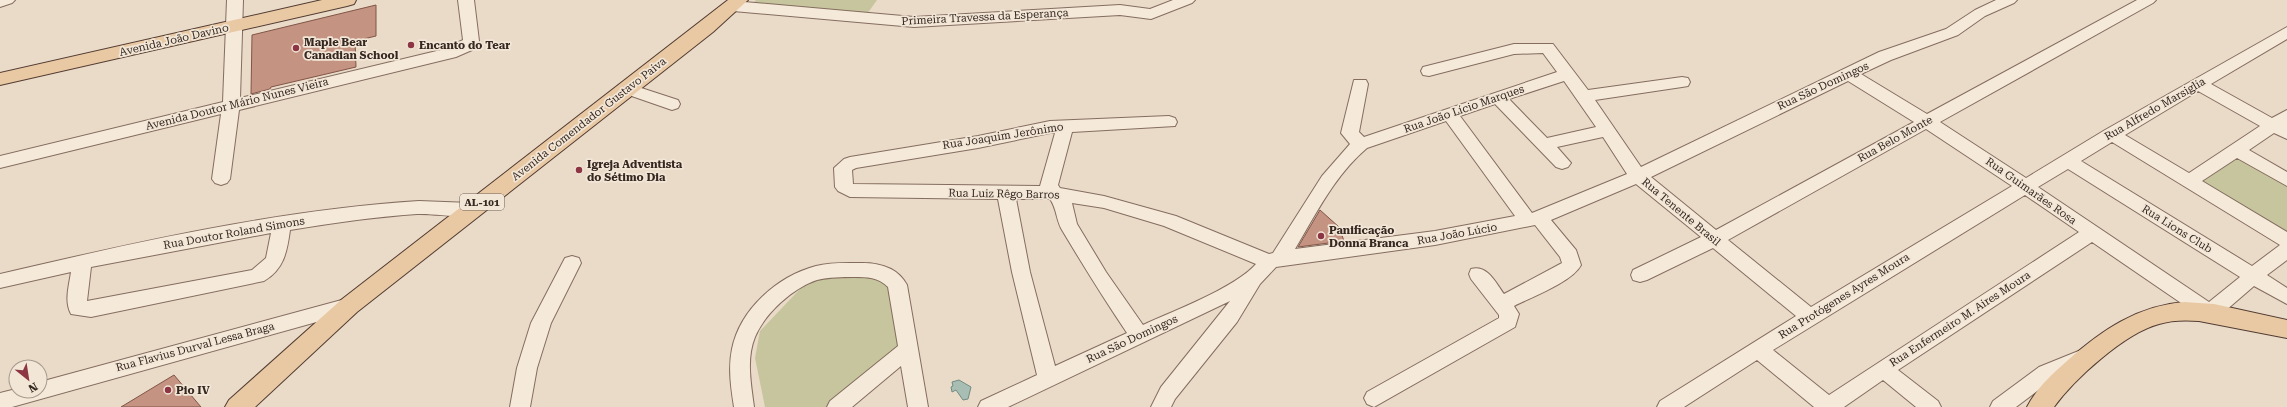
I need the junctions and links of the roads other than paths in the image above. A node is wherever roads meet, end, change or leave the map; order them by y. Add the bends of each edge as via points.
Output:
1 (7, 0) edge
2 (235, 0) edge
3 (347, 0) edge
4 (466, 0) edge
5 (1041, 0) edge
6 (1187, 0) edge
7 (2009, 0) edge
8 (2148, 0) edge
9 (0, 2) edge
10 (736, 3) edge
11 (1028, 14) junction
12 (236, 27) junction
13 (2284, 37) edge
14 (1429, 71) dead end
15 (1567, 74) junction
16 (1849, 74) junction
17 (0, 79) edge
18 (1682, 82) dead end
19 (1360, 84) dead end
20 (2198, 84) junction
21 (629, 89) junction
22 (1584, 96) junction
23 (1497, 97) junction
24 (672, 104) dead end
25 (231, 105) junction
26 (1450, 114) junction
27 (1169, 122) dead end
28 (1927, 122) junction
29 (2282, 124) edge
30 (1065, 126) junction
31 (1606, 130) junction
32 (2111, 134) junction
33 (1361, 144) junction
34 (1545, 144) junction
35 (2236, 150) junction
36 (2067, 160) junction
37 (0, 162) edge
38 (1562, 163) dead end
39 (842, 170) joint
40 (1638, 176) junction
41 (221, 179) dead end
42 (2287, 180) edge
43 (2190, 181) junction
44 (2023, 187) junction
45 (1054, 193) junction
46 (1006, 194) junction
47 (471, 210) junction
48 (1533, 219) junction
49 (282, 223) junction
50 (2092, 233) junction
51 (1712, 240) junction
52 (2287, 241) edge
53 (2287, 250) edge
54 (1274, 260) junction
55 (82, 261) junction
56 (572, 263) dead end
57 (1478, 274) dead end
58 (1640, 275) dead end
59 (2253, 276) junction
60 (1255, 278) junction
61 (0, 281) edge
62 (2287, 297) edge
63 (1502, 304) junction
64 (349, 306) junction
65 (2210, 313) junction
66 (1808, 316) junction
67 (2287, 329) edge
68 (1139, 335) junction
69 (908, 349) junction
70 (1758, 349) junction
71 (2090, 355) junction
72 (1883, 369) junction
73 (1048, 377) junction
74 (48, 388) edge
75 (1374, 398) dead end
76 (10, 399) edge
77 (0, 402) edge
78 (238, 407) edge
79 (520, 407) edge
80 (744, 407) edge
81 (837, 407) edge
82 (918, 407) edge
83 (988, 407) edge
84 (1161, 407) edge
85 (1666, 407) edge
86 (1828, 407) edge
87 (1931, 407) edge
88 (2000, 407) edge
89 (2040, 407) edge

1 - 9 street
2 - 12 street
3 - 12 main road, Avenida João Davino
4 - 25 street, Avenida Doutor Mário Nunes Vieira via 471,41 466,46 435,57
5 - 11 street via 1032,5
6 - 11 street, Primeira Travessa da Esperança via 1151,14 1120,10
7 - 16 street, Rua São Domingos via 1980,13 1952,32 1896,51
8 - 28 street, Rua Belo Monte
10 - 11 street, Primeira Travessa da Esperança via 906,22
10 - 21 main road, Avenida Comendador Gustavo Paiva / AL-101
12 - 17 main road, Avenida João Davino
12 - 25 street
13 - 20 street, Rua Alfredo Marsiglia
14 - 15 street, Rua Tenente Brasil via 1514,49 1547,48
15 - 22 street, Rua Tenente Brasil
15 - 23 street, Rua João Lício Marques
16 - 28 street, Rua Guimarães Rosa
16 - 40 street, Rua São Domingos
18 - 22 street
19 - 33 street via 1350,133
20 - 29 street
20 - 32 street, Rua Alfredo Marsiglia
21 - 24 street
21 - 47 main road, Avenida Comendador Gustavo Paiva / AL-101
22 - 31 street, Rua Tenente Brasil
23 - 26 street, Rua João Lício Marques
23 - 34 street
25 - 37 street, Avenida Doutor Mário Nunes Vieira
25 - 41 street
26 - 33 street, Rua João Lício Marques
26 - 48 street
27 - 30 street, Rua Joaquim Jerônimo
28 - 44 street, Rua Guimarães Rosa via 1969,148
28 - 51 street, Rua Belo Monte
29 - 35 street
30 - 39 street, Rua Joaquim Jerônimo via 871,158 850,163
30 - 45 street via 1049,186
31 - 34 street
31 - 40 street, Rua Tenente Brasil
32 - 36 street, Rua Alfredo Marsiglia
32 - 43 street
33 - 54 street, Rua São Domingos via 1351,150
34 - 38 street
35 - 42 street
35 - 43 street
36 - 44 street, Rua Alfredo Marsiglia
36 - 59 street, Rua Lions Club
39 - 46 street, Rua Luiz Rêgo Barros via 844,187 850,191
40 - 48 street, Rua João Lúcio
40 - 51 street, Rua Tenente Brasil
43 - 52 street
44 - 50 street, Rua Guimarães Rosa
44 - 66 street, Rua Protógenes Ayres Moura
45 - 46 street, Rua Luiz Rêgo Barros
45 - 54 street, Rua Luiz Rêgo Barros via 1104,202 1170,221
45 - 68 street via 1064,205 1068,224 1099,278
46 - 73 street via 1021,272
47 - 49 street, Rua Doutor Roland Simons via 443,206 408,207
47 - 64 main road, Avenida Comendador Gustavo Paiva / AL-101
48 - 54 street, Rua João Lúcio via 1435,238
48 - 63 street via 1569,256 1572,265 1560,274
49 - 55 street, Rua Doutor Roland Simons
49 - 55 street via 276,261 269,270 256,276 91,309 78,309 77,296
50 - 65 street, Rua Guimarães Rosa
50 - 72 street, Rua Enfermeiro M. Aires Moura
51 - 58 street, Rua Belo Monte
51 - 66 street, Rua Tenente Brasil
53 - 59 street
54 - 60 street, Rua São Domingos
55 - 61 street, Rua Doutor Roland Simons
56 - 79 street via 542,323 527,368
57 - 63 street
59 - 62 street, Rua Lions Club
59 - 65 street
60 - 68 street, Rua São Domingos via 1215,300
60 - 84 street via 1230,317 1168,393
63 - 75 street via 1510,318 1505,325
64 - 74 street, Rua Flavius Durval Lessa Braga
64 - 78 main road, Avenida Comendador Gustavo Paiva / AL-101
65 - 67 main road
65 - 71 main road via 2170,312 2154,316 2117,334
66 - 70 street, Rua Protógenes Ayres Moura
68 - 73 street, Rua São Domingos
69 - 80 street via 897,285 890,276 869,269 826,271 809,276 796,282 769,305 749,329 739,358
69 - 81 street
69 - 82 street
70 - 85 street, Rua Protógenes Ayres Moura
70 - 86 street
71 - 88 street via 2046,373
71 - 89 main road via 2058,385
72 - 86 street, Rua Enfermeiro M. Aires Moura
72 - 87 street
73 - 83 street, Rua São Domingos
76 - 77 street

